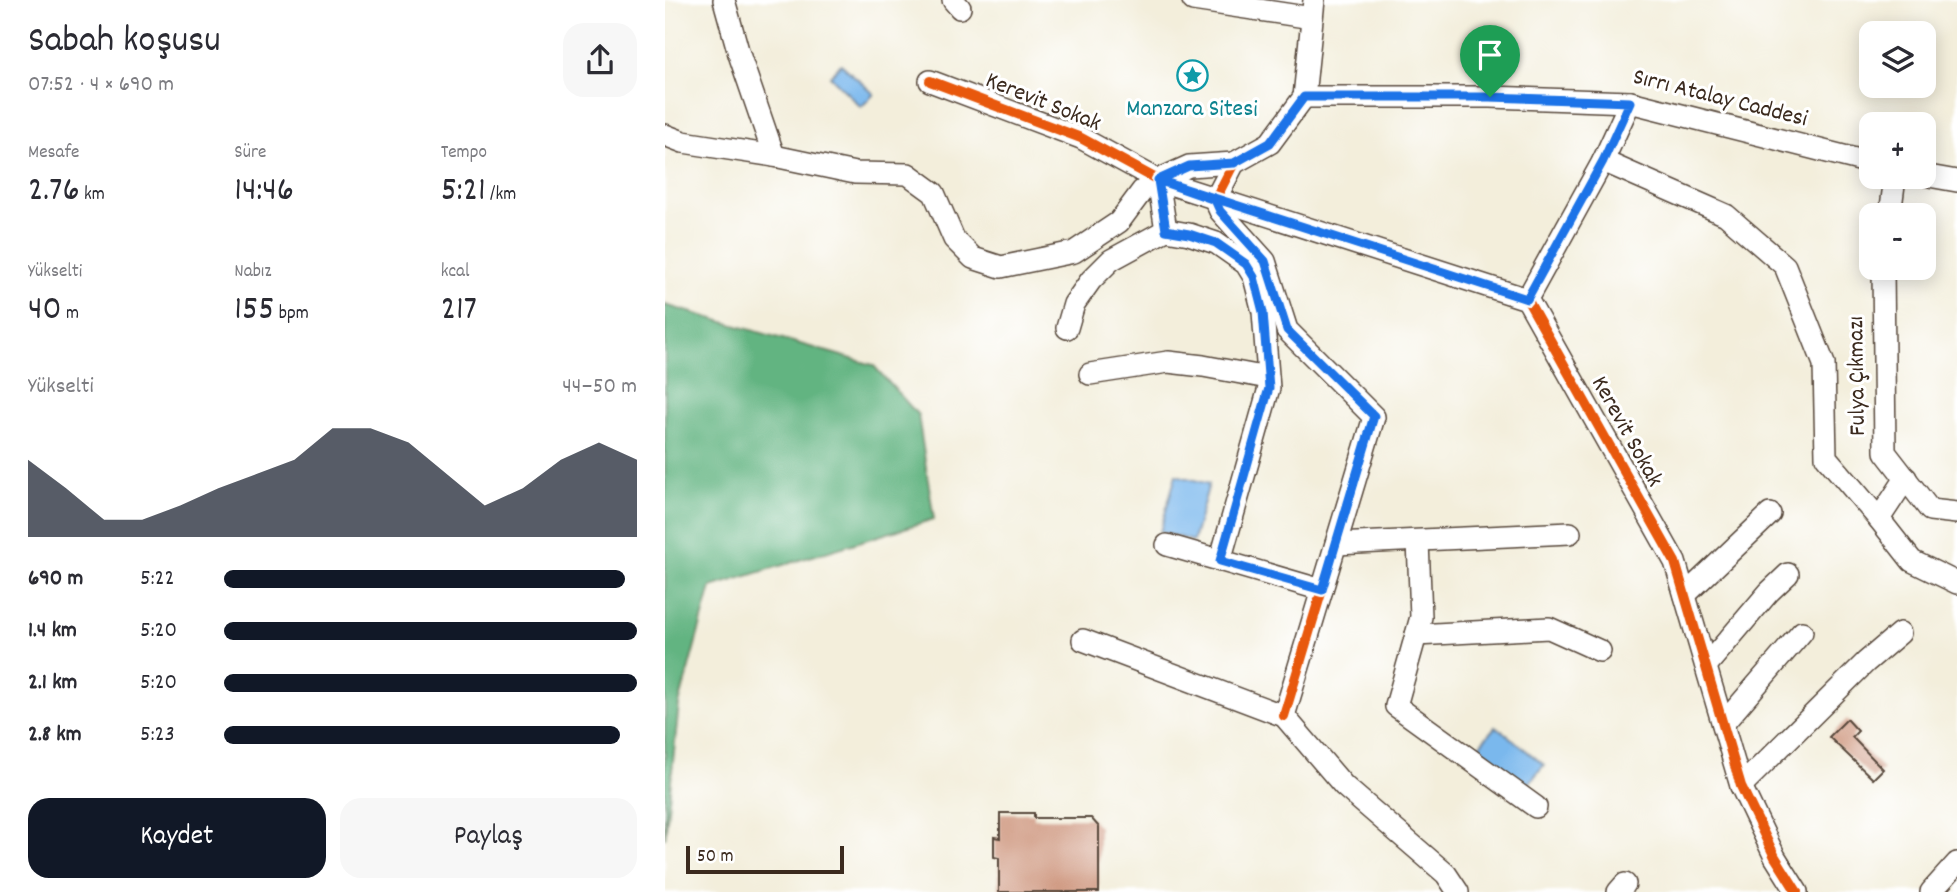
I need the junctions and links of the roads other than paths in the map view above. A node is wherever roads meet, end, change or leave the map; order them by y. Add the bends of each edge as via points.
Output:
1 (724, 0) edge
2 (1193, 0) edge
3 (1213, 2) edge
4 (1313, 9) edge
5 (930, 81) dead end
6 (1304, 97) junction
7 (1630, 102) junction
8 (665, 135) edge
9 (774, 156) junction
10 (1859, 160) edge
11 (1603, 161) junction
12 (1234, 163) junction
13 (1936, 177) edge
14 (1158, 180) junction
15 (1957, 181) edge
16 (1215, 200) junction
17 (1166, 230) junction
18 (1883, 280) edge
19 (1527, 299) junction
20 (1067, 328) dead end
21 (1090, 374) dead end
22 (1268, 378) junction
23 (1906, 478) junction
24 (1957, 513) edge
25 (1770, 514) dead end
26 (1879, 519) junction
27 (1570, 533) dead end
28 (1418, 541) junction
29 (1336, 544) junction
30 (1167, 545) dead end
31 (1220, 561) junction
32 (1788, 574) dead end
33 (1957, 583) edge
34 (1322, 590) junction
35 (1685, 595) junction
36 (1802, 632) dead end
37 (1900, 633) dead end
38 (1416, 635) junction
39 (1083, 640) dead end
40 (1600, 651) dead end
41 (1706, 666) junction
42 (1284, 716) junction
43 (1723, 724) junction
44 (1741, 786) junction
45 (1536, 807) dead end
46 (1957, 863) edge
47 (1452, 883) edge
48 (1470, 892) edge
49 (1797, 892) edge
50 (1931, 892) edge

1 - 9 street
2 - 3 street
3 - 4 street
4 - 6 street
5 - 14 street, Kerevit Sokak via 1080,138
6 - 7 street, Sırrı Atalay Caddesi
6 - 12 street via 1270,143
7 - 10 street, Sırrı Atalay Caddesi
7 - 11 street
8 - 9 street
9 - 14 street via 855,173 908,174 934,193 954,239 973,258 1001,267 1074,252 1119,222 1142,191
11 - 19 street
11 - 26 street, Fulya Çıkmazı via 1726,215 1785,266 1824,364 1826,457
12 - 14 street via 1189,166
12 - 16 street
13 - 15 street
14 - 16 street, Kerevit Sokak
14 - 17 street
16 - 19 street, Kerevit Sokak
16 - 29 street via 1265,261 1287,330 1374,416
17 - 20 street via 1111,260 1074,304
17 - 22 street via 1216,243 1246,264 1263,312
18 - 23 street, Fulya Çıkmazı via 1885,452
19 - 35 street, Kerevit Sokak via 1675,562
21 - 22 street via 1168,362
22 - 31 street via 1269,388
23 - 24 street, Fulya Çıkmazı via 1930,510
23 - 26 street
25 - 35 street
26 - 33 street, Fulya Çıkmazı via 1912,562
27 - 28 street
28 - 29 street
28 - 38 street via 1421,617
29 - 34 street
30 - 31 street
31 - 34 street
32 - 41 street
34 - 42 street
35 - 41 street, Kerevit Sokak
36 - 43 street
37 - 44 street
38 - 40 street via 1549,628
38 - 45 street via 1397,706
39 - 42 street
41 - 43 street, Kerevit Sokak
42 - 47 street via 1344,786
43 - 44 street, Kerevit Sokak
44 - 49 street, Kerevit Sokak
46 - 50 street
47 - 48 street

